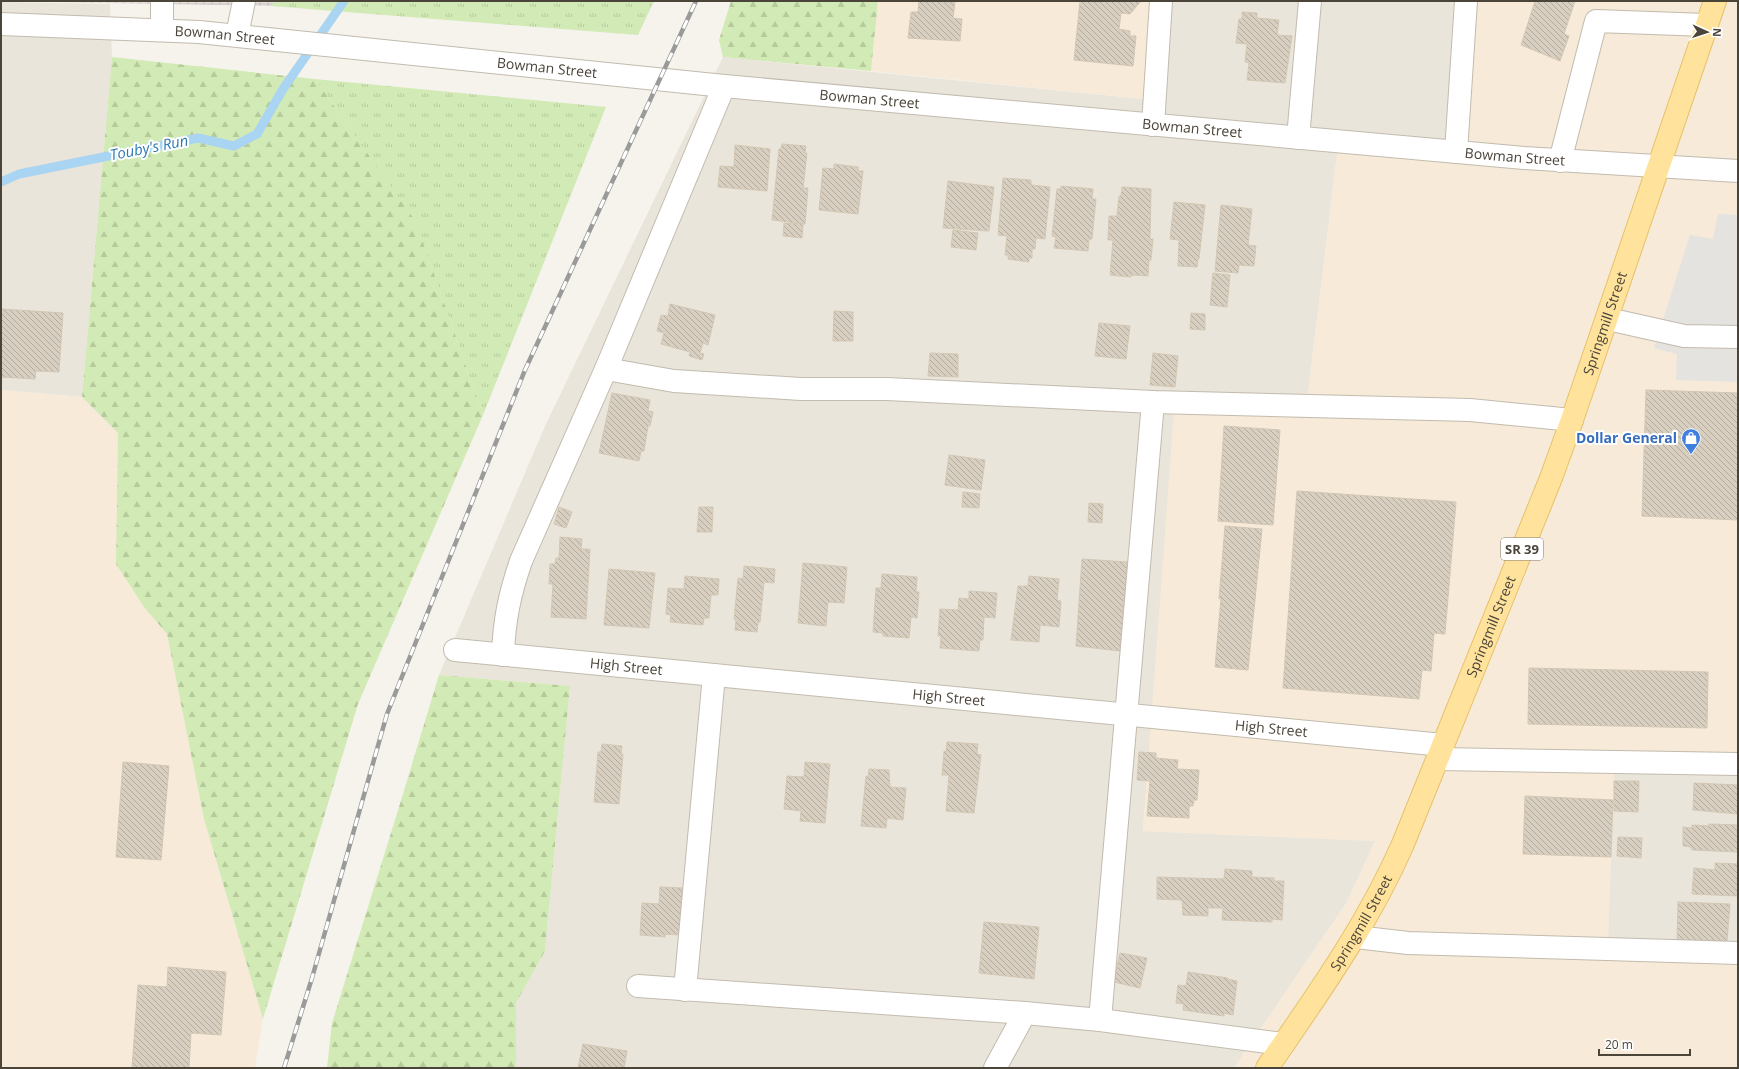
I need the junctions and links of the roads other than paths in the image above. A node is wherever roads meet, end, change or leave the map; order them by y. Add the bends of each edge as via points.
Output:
1 (162, 1) edge
2 (244, 1) edge
3 (1161, 1) edge
4 (1310, 1) edge
5 (1466, 1) edge
6 (1715, 1) edge
7 (1, 24) edge
8 (1706, 25) junction
9 (162, 30) junction
10 (237, 35) junction
11 (724, 86) junction
12 (1154, 125) junction
13 (1298, 138) junction
14 (1456, 152) junction
15 (1560, 161) junction
16 (1659, 168) junction
17 (1738, 171) edge
18 (1608, 319) junction
19 (1738, 338) edge
20 (606, 370) junction
21 (1152, 402) junction
22 (1572, 420) junction
23 (455, 650) dead end
24 (503, 655) junction
25 (714, 675) junction
26 (1127, 715) junction
27 (1440, 752) junction
28 (1738, 764) edge
29 (1356, 937) junction
30 (1738, 953) edge
31 (638, 986) dead end
32 (685, 990) junction
33 (1025, 1013) junction
34 (1100, 1020) junction
35 (1284, 1044) junction
36 (995, 1068) edge
37 (1267, 1068) edge

1 - 9 street
2 - 10 street
3 - 12 street
4 - 13 street
5 - 14 street
6 - 8 main road, Springmill Street / SR 39
7 - 9 street, Bowman Street
8 - 15 street via 1596,21
8 - 16 main road, Springmill Street / SR 39
9 - 10 street, Bowman Street
10 - 11 street, Bowman Street
11 - 12 street, Bowman Street
11 - 20 street
12 - 13 street, Bowman Street
13 - 14 street, Bowman Street
14 - 15 street, Bowman Street
15 - 16 street, Bowman Street
16 - 17 street, Bowman Street
16 - 18 main road, Springmill Street / SR 39
18 - 19 street via 1684,336
18 - 22 main road, Springmill Street / SR 39
20 - 21 street via 674,381 725,385 801,389 888,389
20 - 24 street via 521,560 504,624
21 - 22 street via 1470,410
21 - 26 street
22 - 27 main road, Springmill Street / SR 39
23 - 24 street, High Street
24 - 25 street, High Street
25 - 26 street, High Street
25 - 32 street
26 - 27 street, High Street
26 - 34 street
27 - 28 street, High Street
27 - 29 main road, Springmill Street / SR 39 via 1393,867
29 - 30 street via 1408,943
29 - 35 main road, Springmill Street / SR 39
31 - 32 street
32 - 33 street
33 - 34 street
33 - 36 street
34 - 35 street
35 - 37 main road, Springmill Street / SR 39

